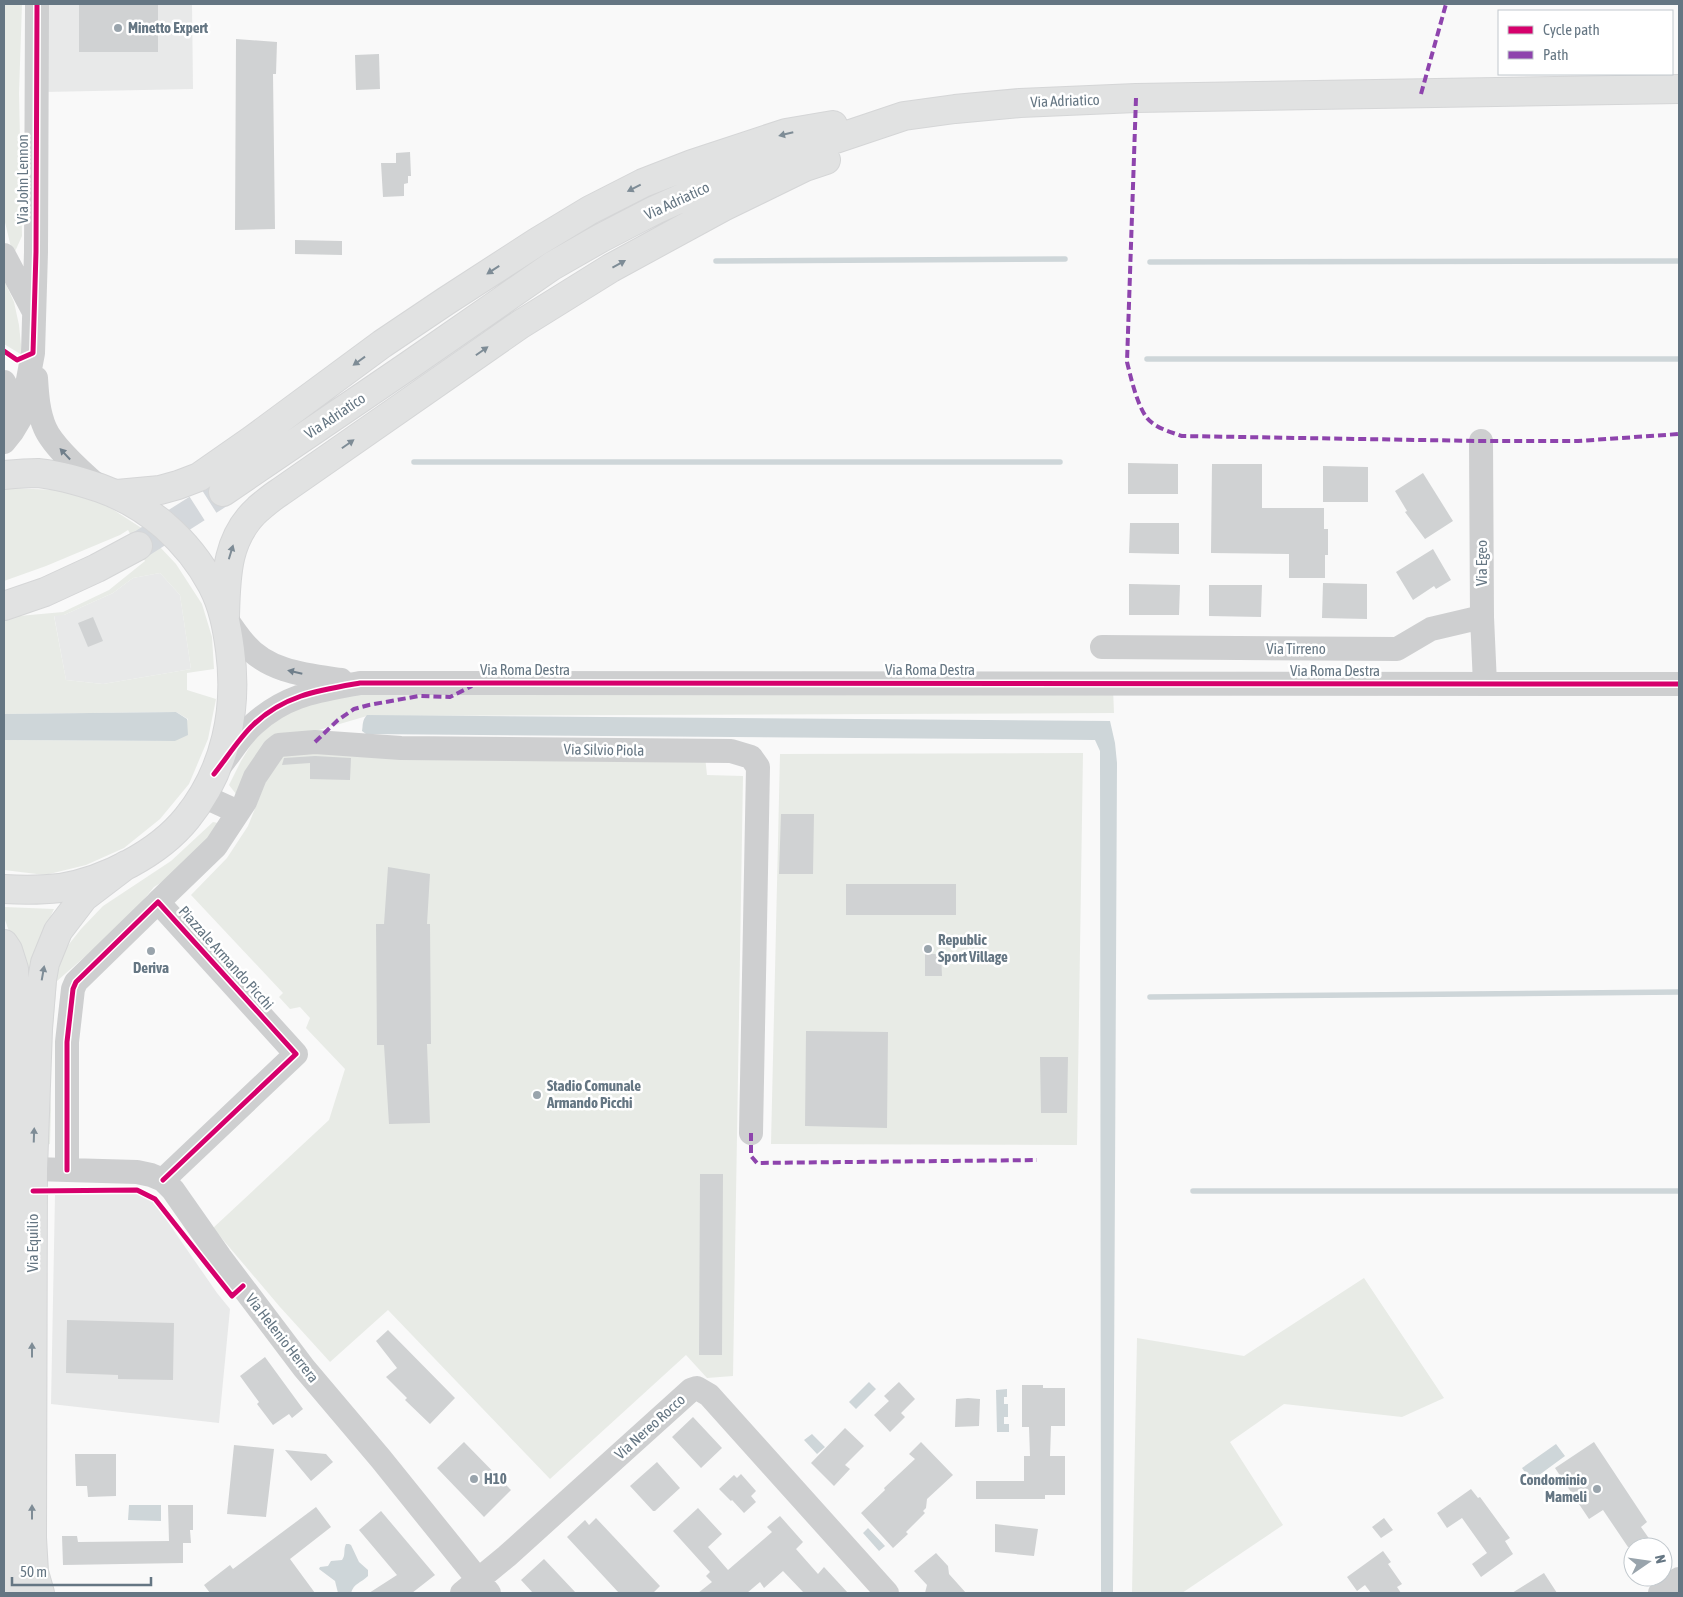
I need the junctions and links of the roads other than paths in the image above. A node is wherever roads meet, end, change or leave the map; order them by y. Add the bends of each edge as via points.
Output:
1 (37, 4) edge
2 (1679, 89) edge
3 (1020, 103) junction
4 (904, 116) junction
5 (4, 255) edge
6 (35, 313) junction
7 (33, 353) junction
8 (4, 382) edge
9 (4, 431) edge
10 (1482, 441) dead end
11 (4, 442) edge
12 (4, 475) edge
13 (109, 491) junction
14 (223, 492) tunnel mouth
15 (138, 546) tunnel mouth
16 (4, 606) edge
17 (1482, 617) junction
18 (225, 618) junction
19 (1102, 647) dead end
20 (360, 683) junction
21 (1484, 684) junction
22 (1679, 684) edge
23 (209, 785) junction
24 (238, 812) junction
25 (126, 865) junction
26 (4, 889) edge
27 (158, 902) junction
28 (4, 944) edge
29 (7, 1094) edge
30 (751, 1133) dead end
31 (33, 1169) junction
32 (67, 1170) junction
33 (162, 1180) junction
34 (6, 1212) edge
35 (1679, 1580) edge
36 (476, 1588) edge
37 (14, 1593) edge
38 (40, 1593) edge
39 (887, 1593) edge
40 (1660, 1593) edge

1 - 6 street, Via John Lennon
2 - 3 main road, Via Adriatico via 1200,96
3 - 4 main road, Via Adriatico
18 -> 3 main road via 228,564 234,544 257,510 521,324 611,268 805,167
4 -> 13 main road via 786,133 643,183 590,210 446,301 199,477 160,490
4 - 14 main road, Via Adriatico via 712,184 601,238 552,266
5 - 6 street
6 - 7 street, Via John Lennon
7 - 11 street, Via John Lennon via 21,417
13 -> 7 street, Via John Lennon via 62,452 45,429
8 - 9 street via 12,401
10 - 17 street, Via Egeo
12 - 13 main road via 36,473 69,478
13 - 18 main road via 150,512 175,535 196,559 212,585
15 - 16 main road via 45,592
17 - 19 street, Via Tirreno via 1431,629 1397,649
17 - 21 street, Via Egeo
20 -> 18 street, Via Roma Destra via 279,669 262,660 244,644
18 - 23 main road via 231,660 231,718 225,747
20 - 21 street, Via Roma Destra
20 - 23 street, Via Roma Destra via 299,696 276,708 253,725
21 - 22 street, Via Roma Destra
23 - 24 street
23 - 25 main road via 187,818 168,837
24 - 27 street, Via Silvio Piola via 216,846
24 - 30 street, Via Silvio Piola via 255,777 274,749 279,744 288,743 401,748 732,752 751,757 758,767
25 - 26 main road via 62,888
31 -> 25 main road, Via Equilio via 38,1029 45,963 58,931 84,897
27 - 32 street, Piazzale Armando Picchi via 76,982 73,989 67,1042
27 - 33 street, Piazzale Armando Picchi via 296,1054
28 - 29 main road, Via Equilio via 14,969 15,1006
29 - 34 main road, Via Equilio
31 - 32 street, Via Helenio Herrera
38 -> 31 main road, Via Equilio via 32,1561
32 - 33 street, Via Helenio Herrera via 137,1172
33 - 36 street, Via Helenio Herrera via 174,1190 304,1368 387,1466
34 - 37 main road, Via Equilio via 7,1539
35 - 40 street
36 - 39 street, Via Nereo Rocco via 507,1556 697,1388 709,1395

